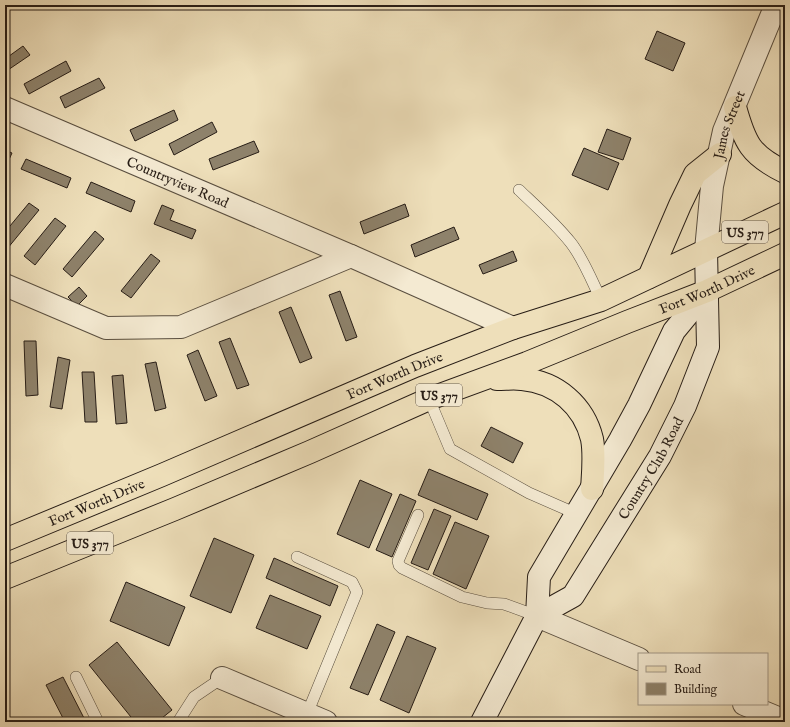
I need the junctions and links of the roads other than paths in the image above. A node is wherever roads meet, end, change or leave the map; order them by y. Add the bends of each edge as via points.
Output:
1 (779, 10) edge
2 (5, 108) edge
3 (735, 108) junction
4 (720, 154) junction
5 (785, 172) edge
6 (519, 190) dead end
7 (785, 213) edge
8 (706, 250) junction
9 (785, 254) edge
10 (351, 256) junction
11 (649, 277) junction
12 (5, 285) edge
13 (707, 291) junction
14 (601, 300) junction
15 (513, 328) junction
16 (484, 378) junction
17 (429, 399) junction
18 (592, 488) junction
19 (577, 514) junction
20 (418, 515) dead end
21 (5, 540) edge
22 (297, 557) dead end
23 (5, 578) edge
24 (537, 616) junction
25 (638, 659) edge
26 (76, 677) dead end
27 (222, 678) joint
28 (746, 705) edge
29 (316, 718) edge
30 (785, 721) edge
31 (98, 722) edge
32 (178, 722) edge
33 (482, 722) edge

1 - 3 street, James Street
2 - 10 street, Countryview Road
3 - 4 street, James Street via 724,131
3 - 5 main road via 742,134 759,158
4 - 8 street, James Street via 712,186
4 - 11 main road via 695,174
6 - 14 lane via 572,244
7 - 8 main road, Fort Worth Drive / US 377
8 - 11 main road, Fort Worth Drive / US 377
8 - 13 street, Country Club Road
9 - 13 main road, Fort Worth Drive / US 377
10 - 12 street via 181,327 106,328
10 - 15 street, Countryview Road
11 - 14 main road, Fort Worth Drive / US 377
13 - 16 main road, Fort Worth Drive / US 377
13 - 18 street via 674,331 640,405
13 - 24 street, Country Club Road via 708,347 685,406 660,456 573,596
14 - 15 main road, Fort Worth Drive / US 377
15 - 21 main road, Fort Worth Drive / US 377 via 415,366
16 - 17 main road, Fort Worth Drive / US 377
16 - 18 main road via 523,379 549,385 576,406 586,422 592,440
17 - 19 lane via 450,449 529,493
17 - 23 main road, Fort Worth Drive / US 377 via 175,509
18 - 19 street
19 - 24 street via 539,577
20 - 24 lane via 398,562 402,568 462,597 504,604
22 - 29 lane via 352,582 357,592
24 - 25 street
24 - 33 street
26 - 31 lane
27 - 29 street
27 - 32 lane via 194,697
28 - 30 street

